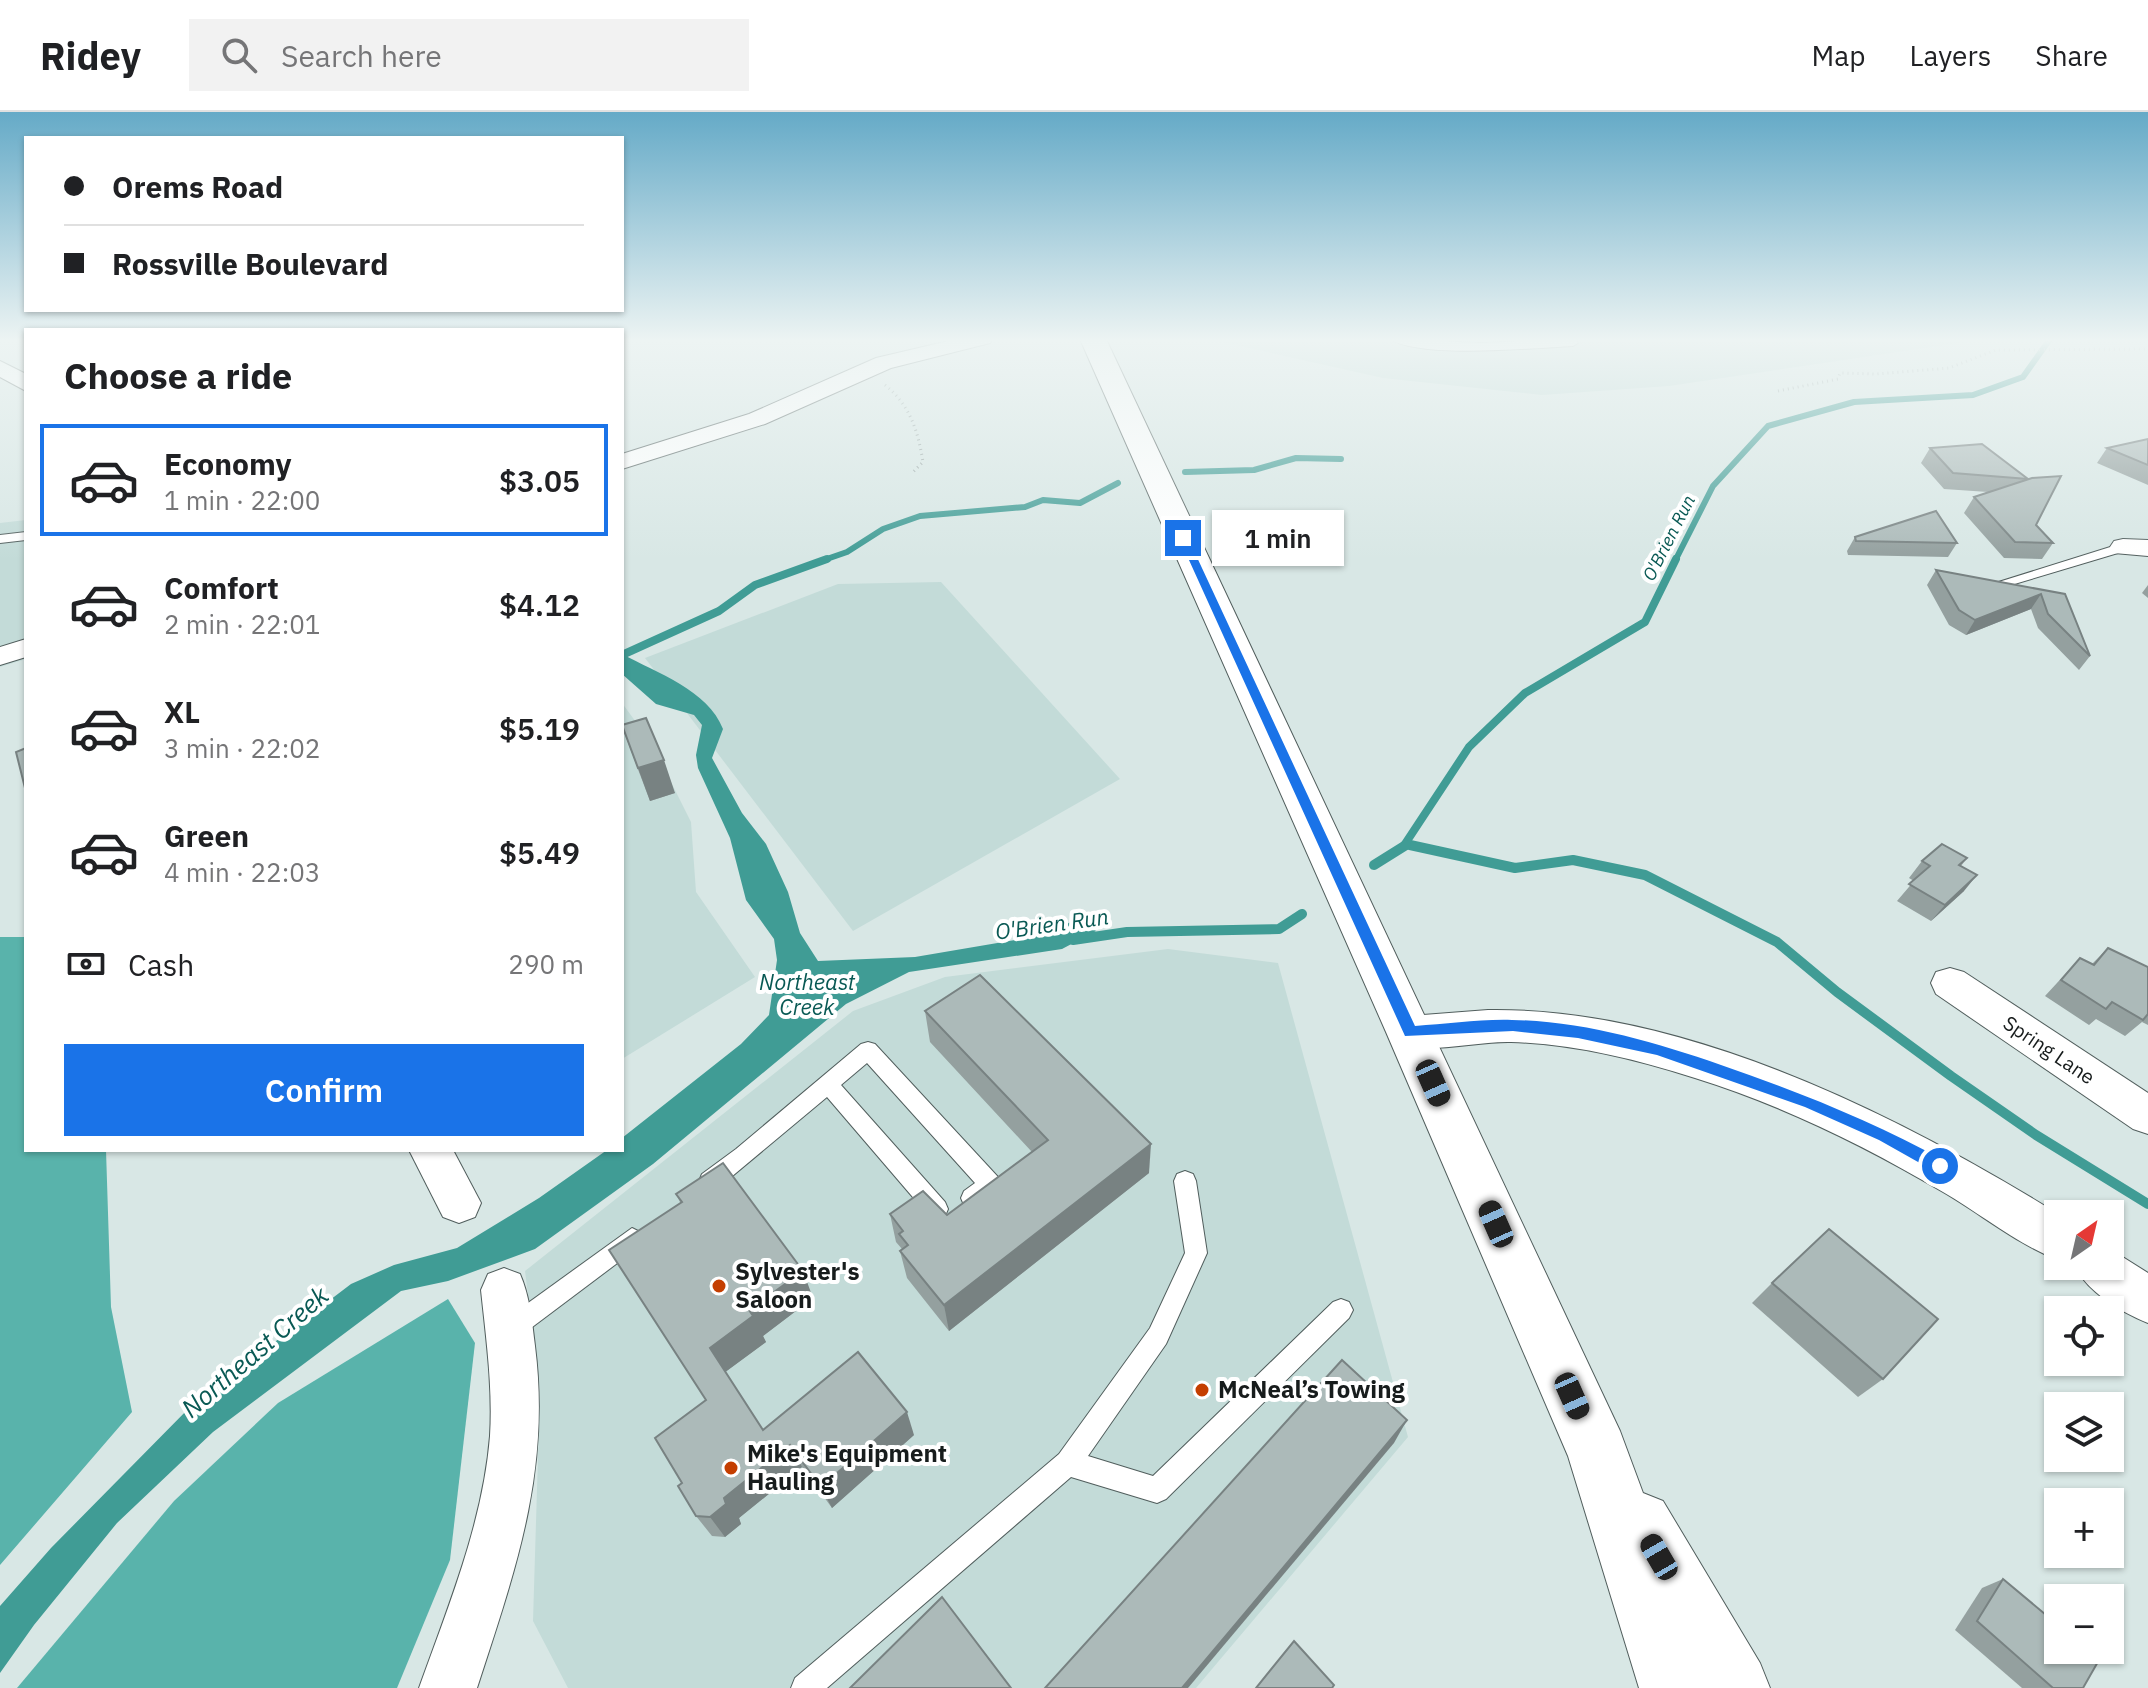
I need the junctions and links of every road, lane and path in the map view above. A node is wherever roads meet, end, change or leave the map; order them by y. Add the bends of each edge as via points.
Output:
1 (771, 413) edge
2 (909, 413) edge
3 (1126, 413) edge
4 (624, 461) edge
5 (912, 473) dead end
6 (24, 536) edge
7 (0, 539) edge
8 (2135, 548) edge
9 (1996, 585) edge
10 (24, 649) edge
11 (0, 656) edge
12 (1950, 983) dead end
13 (1410, 1032) junction
14 (828, 1084) junction
15 (2148, 1116) edge
16 (431, 1152) edge
17 (1185, 1181) dead end
18 (695, 1193) edge
19 (459, 1203) dead end
20 (645, 1230) edge
21 (2044, 1230) edge
22 (2119, 1280) edge
23 (2148, 1300) edge
24 (506, 1310) joint
25 (1341, 1310) dead end
26 (1598, 1453) junction
27 (1068, 1463) junction
28 (448, 1688) edge
29 (805, 1688) edge
30 (1674, 1688) edge
31 (1735, 1688) edge

1 - 4 street
2 - 5 path via 919,429 923,462
3 - 13 main road
6 - 7 lane
8 - 9 lane
10 - 11 street
12 - 15 street, Spring Lane
13 - 21 street via 1513,1026 1657,1049 1810,1102 1885,1135
13 - 26 main road
14 - 14 lane via 868,1050 990,1184 945,1218
14 - 18 lane
16 - 19 street
17 - 27 lane via 1196,1253 1158,1336
20 - 24 lane
22 - 23 street
24 - 28 street via 513,1455 488,1570
25 - 27 lane via 1157,1490
26 - 30 main road
26 - 31 main road
27 - 29 lane

